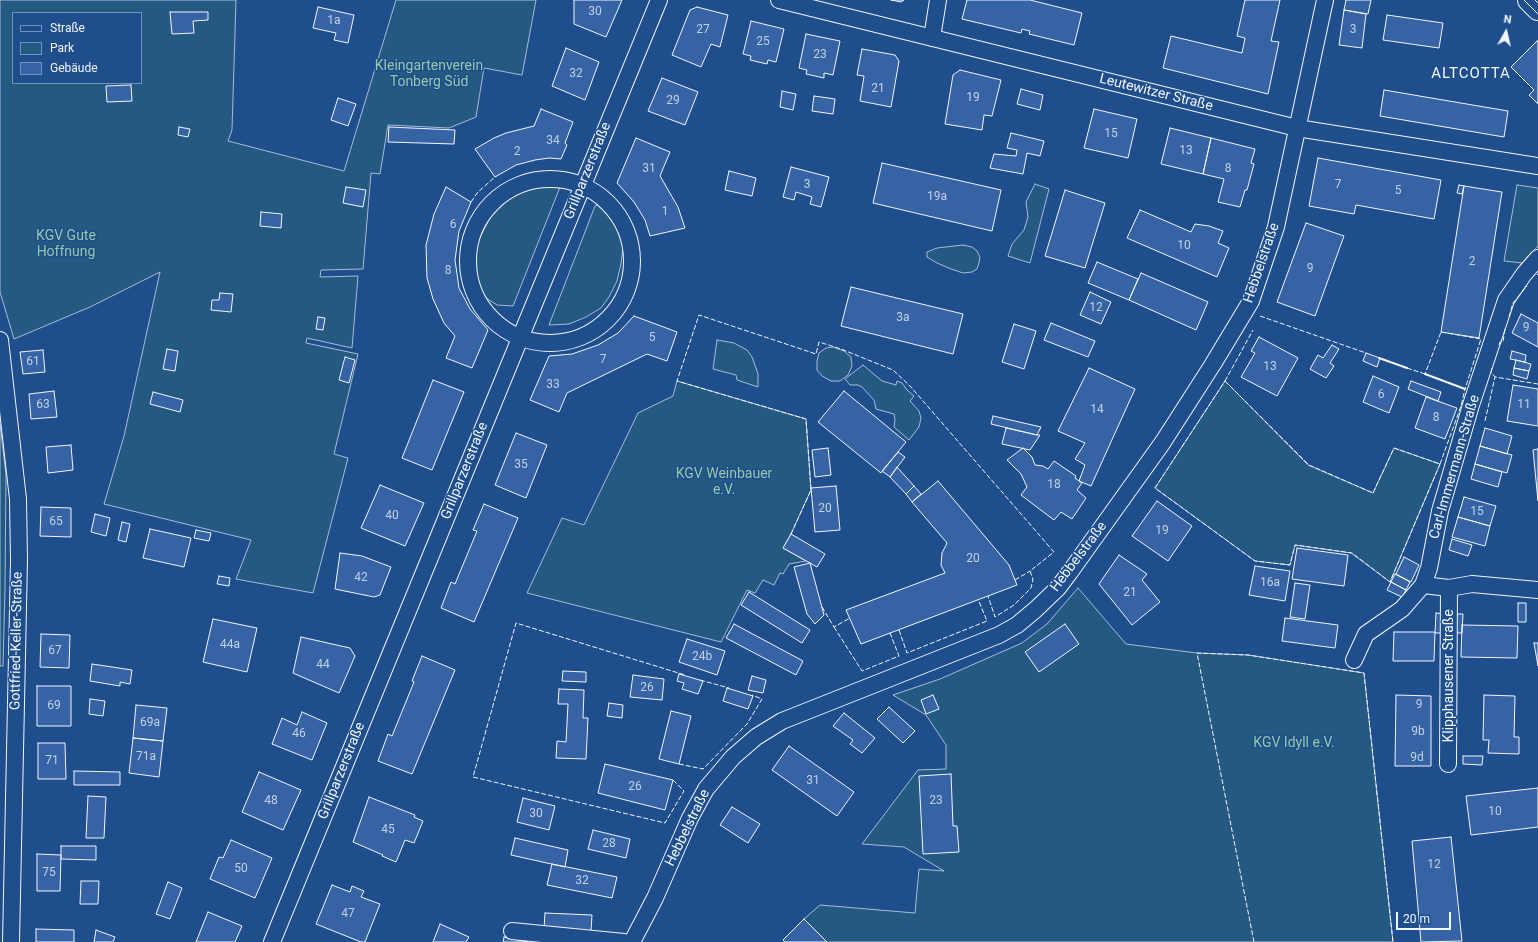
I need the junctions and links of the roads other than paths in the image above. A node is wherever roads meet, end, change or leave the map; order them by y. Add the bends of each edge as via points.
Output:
1 (659, 0) edge
2 (779, 0) edge
3 (938, 0) edge
4 (1325, 0) edge
5 (1530, 0) edge
6 (1538, 9) edge
7 (932, 38) junction
8 (1297, 128) junction
9 (1538, 166) edge
10 (583, 185) junction
11 (1538, 258) edge
12 (520, 338) junction
13 (0, 340) edge
14 (1423, 585) junction
15 (1449, 588) junction
16 (1538, 590) edge
17 (1354, 660) dead end
18 (1448, 764) dead end
19 (512, 932) dead end
20 (11, 942) edge
21 (272, 942) edge
22 (624, 942) edge
23 (632, 942) edge

1 - 10 street, Grillparzerstraße
2 - 7 street, Leutewitzer Straße
3 - 7 street
4 - 8 street, Hebbelstraße
5 - 6 main road
7 - 8 street, Leutewitzer Straße
8 - 9 street, Leutewitzer Straße
8 - 23 street, Hebbelstraße via 1276,227 1251,301 1163,442 1058,588 1017,625 999,636 782,721 756,737 733,757 706,789
10 - 12 street, Grillparzerstraße
10 - 12 street via 612,205 630,235 635,263 624,300 611,319 585,337 557,344
10 - 12 street via 556,178 538,179 524,182 501,194 482,214 469,245 468,273 477,300 489,317 505,331
11 - 14 street, Carl-Immermann-Straße via 1506,300 1471,405 1440,511 1429,568
12 - 21 street, Grillparzerstraße
13 - 20 street, Gottfried-Keller-Straße via 18,499
14 - 15 street, Klipphausener Straße
14 - 17 street, Carl-Immermann-Straße via 1402,609 1366,634
15 - 16 street, Klipphausener Straße via 1472,584
15 - 18 street, Klipphausener Straße
19 - 22 street

